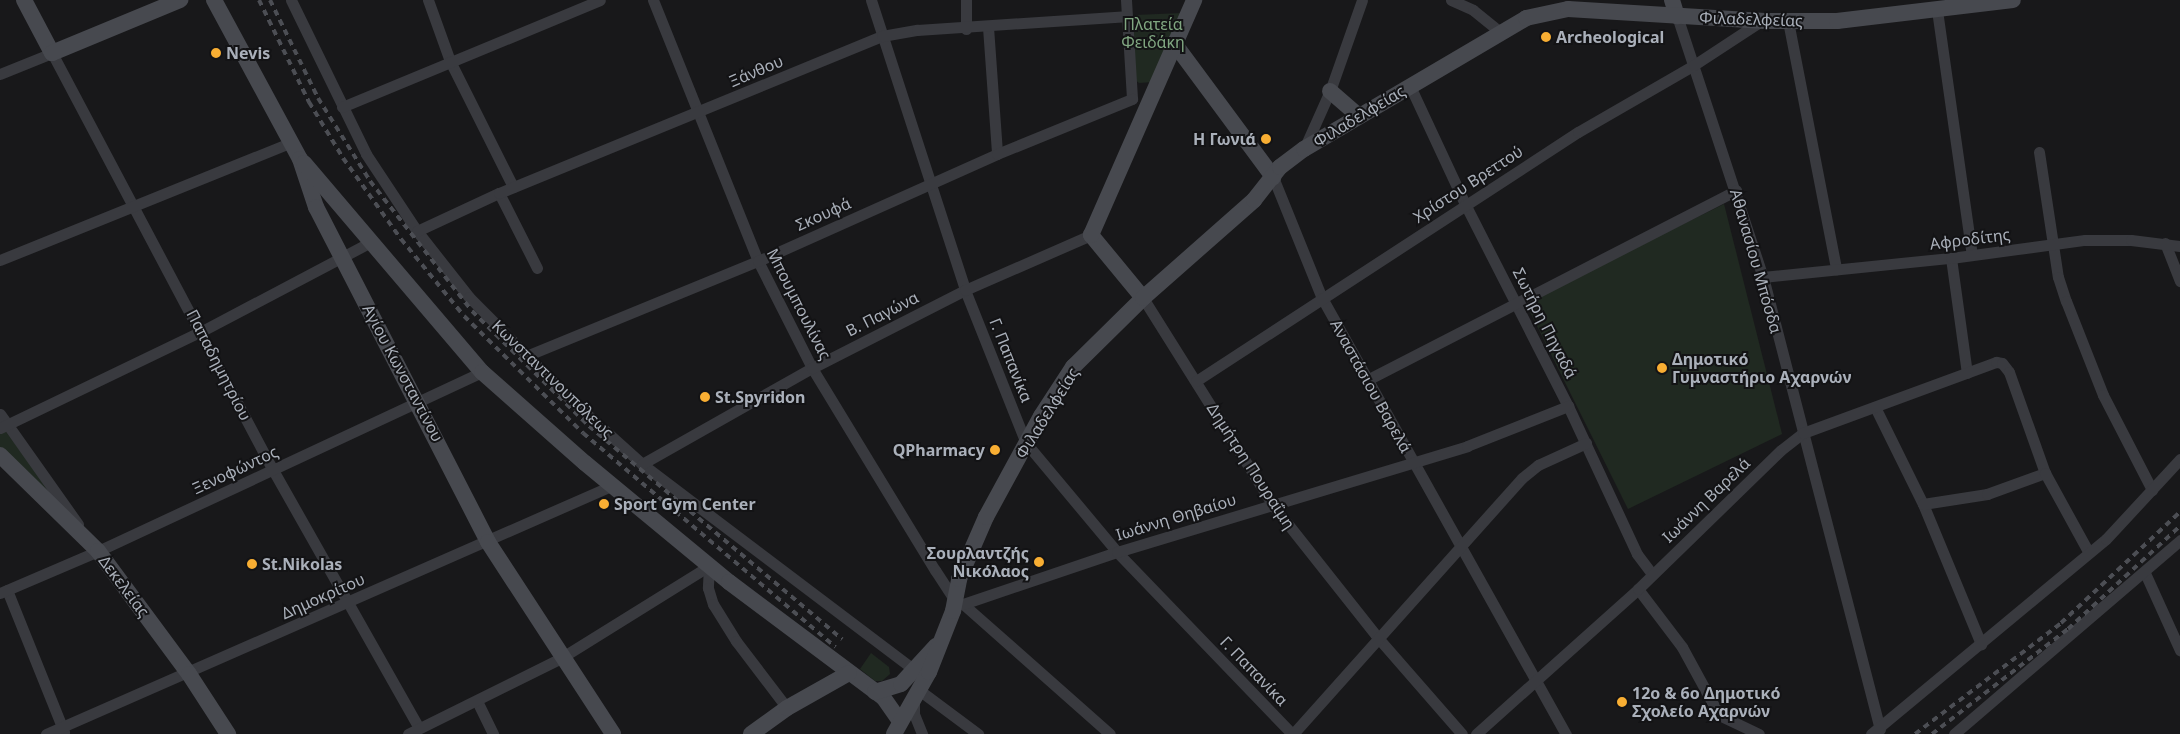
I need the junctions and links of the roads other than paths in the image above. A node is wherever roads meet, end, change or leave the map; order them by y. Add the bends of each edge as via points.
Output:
1 (24, 0) edge
2 (180, 0) edge
3 (214, 0) edge
4 (291, 0) edge
5 (428, 0) edge
6 (600, 0) edge
7 (653, 0) edge
8 (870, 0) edge
9 (966, 0) edge
10 (1126, 0) edge
11 (1194, 0) edge
12 (1362, 0) edge
13 (1451, 0) edge
14 (1672, 0) edge
15 (2013, 0) edge
16 (1937, 10) junction
17 (1126, 16) junction
18 (1677, 16) junction
19 (1761, 21) junction
20 (1788, 22) junction
21 (988, 27) junction
22 (966, 28) junction
23 (1499, 31) junction
24 (882, 36) junction
25 (1174, 42) junction
26 (52, 53) junction
27 (450, 61) junction
28 (1694, 65) junction
29 (0, 74) edge
30 (1410, 86) junction
31 (1330, 91) junction
32 (1139, 102) junction
33 (342, 107) junction
34 (698, 112) junction
35 (1358, 115) junction
36 (290, 143) junction
37 (1304, 149) junction
38 (2039, 152) dead end
39 (997, 154) junction
40 (300, 159) junction
41 (1273, 177) junction
42 (930, 183) junction
43 (513, 187) junction
44 (1736, 190) junction
45 (499, 192) junction
46 (1465, 204) junction
47 (133, 206) junction
48 (418, 231) junction
49 (1091, 235) junction
50 (373, 241) junction
51 (2165, 243) junction
52 (2054, 244) junction
53 (2180, 246) edge
54 (1972, 255) junction
55 (341, 256) junction
56 (1950, 258) junction
57 (0, 260) edge
58 (758, 261) junction
59 (538, 268) dead end
60 (1836, 270) junction
61 (1763, 277) junction
62 (2180, 281) edge
63 (965, 290) junction
64 (1143, 298) junction
65 (1322, 298) junction
66 (1519, 304) junction
67 (202, 331) junction
68 (526, 356) junction
69 (812, 368) junction
70 (482, 372) junction
71 (1967, 373) junction
72 (1367, 380) junction
73 (1196, 381) junction
74 (419, 402) junction
75 (1568, 406) junction
76 (1875, 407) junction
77 (0, 414) edge
78 (4, 426) edge
79 (1803, 433) junction
80 (1026, 443) junction
81 (1586, 444) junction
82 (0, 455) edge
83 (2180, 459) edge
84 (1413, 462) junction
85 (642, 464) junction
86 (273, 470) junction
87 (2045, 473) junction
88 (612, 486) junction
89 (2152, 490) junction
90 (1272, 504) junction
91 (1923, 504) junction
92 (2180, 540) edge
93 (488, 542) junction
94 (1461, 547) junction
95 (98, 552) junction
96 (1117, 552) junction
97 (2089, 553) junction
98 (709, 566) junction
99 (2145, 573) junction
100 (1652, 574) junction
101 (1638, 589) junction
102 (3, 591) edge
103 (350, 602) junction
104 (959, 603) junction
105 (944, 637) junction
106 (1379, 639) junction
107 (1980, 644) junction
108 (2180, 650) edge
109 (562, 658) junction
110 (914, 670) junction
111 (849, 673) junction
112 (189, 674) junction
113 (1534, 678) junction
114 (875, 692) junction
115 (917, 694) junction
116 (477, 701) junction
117 (787, 708) junction
118 (419, 728) junction
119 (897, 728) edge
120 (63, 730) edge
121 (1875, 732) edge
122 (46, 734) edge
123 (228, 734) edge
124 (408, 734) edge
125 (493, 734) edge
126 (613, 734) edge
127 (751, 734) edge
128 (922, 734) edge
129 (978, 734) edge
130 (1110, 734) edge
131 (1292, 734) edge
132 (1462, 734) edge
133 (1476, 734) edge
134 (1566, 734) edge
135 (1759, 734) edge
136 (1954, 734) edge

1 - 26 main road, Παπαδημητρίου
2 - 26 main road
3 - 36 main road, Αγίου Κωνσταντίνου
4 - 33 street, Κωνσταντινουπόλεως
5 - 27 street
6 - 27 street
7 - 34 street, Μπουμπουλίνας
8 - 24 street, Γ. Παπανίκα
9 - 22 street
10 - 17 street
11 - 25 main road
12 - 31 street
13 - 23 street via 1472,10
14 - 18 main road, Αθανασίου Μπόσδα
15 - 16 main road, Φιλαδελφείας
16 - 20 main road, Φιλαδελφείας via 1837,21
16 - 54 street
17 - 21 street, Ξάνθου
17 - 32 street
18 - 19 main road, Φιλαδελφείας
18 - 23 main road, Φιλαδελφείας via 1568,10 1526,18
18 - 28 street, Αθανασίου Μπόσδα
19 - 20 main road, Φιλαδελφείας
19 - 28 street, Χρίστου Βρεττού
20 - 60 street
21 - 22 street, Ξάνθου
21 - 39 street
22 - 24 street, Ξάνθου
23 - 30 main road, Φιλαδελφείας
24 - 34 street, Ξάνθου
24 - 42 street, Γ. Παπανίκα
25 - 32 main road
25 - 41 main road, Αναστάσιου Βαρελά
26 - 29 street
26 - 47 street, Παπαδημητρίου
27 - 33 street
27 - 43 street
28 - 44 street, Αθανασίου Μπόσδα
28 - 46 street, Χρίστου Βρεττού via 1578,132
30 - 35 main road, Φιλαδελφείας
30 - 46 street, Σωτήρη Πηγαδά
31 - 35 main road
31 - 37 street
32 - 39 street, Σκουφά
32 - 49 main road
33 - 48 street, Κωνσταντινουπόλεως via 366,154
34 - 43 street, Ξάνθου
34 - 58 street, Μπουμπουλίνας
35 - 37 main road, Φιλαδελφείας
36 - 40 main road, Αγίου Κωνσταντίνου
36 - 47 street
37 - 41 main road, Φιλαδελφείας
38 - 52 street
39 - 42 street, Σκουφά
40 - 50 main road
40 - 55 main road, Αγίου Κωνσταντίνου via 316,207
41 - 64 main road, Φιλαδελφείας via 1254,200
41 - 65 street, Αναστάσιου Βαρελά
42 - 58 street, Σκουφά
42 - 63 street, Γ. Παπανίκα
43 - 45 street, Ξάνθου
44 - 61 street, Αθανασίου Μπόσδα
44 - 66 street
45 - 48 street, Ξάνθου
45 - 59 street
46 - 65 street, Χρίστου Βρεττού
46 - 66 street, Σωτήρη Πηγαδά
47 - 57 street
47 - 67 street, Παπαδημητρίου
48 - 68 street, Κωνσταντινουπόλεως via 470,297
49 - 63 street, Β. Παγώνα
49 - 64 main road, Δημήτρη Πουραΐμη
50 - 55 street
50 - 70 main road via 426,309
51 - 52 street, Αφροδίτης via 2109,239
51 - 53 street, Αφροδίτης
51 - 62 street
52 - 54 street, Αφροδίτης
52 - 89 street via 2058,277 2103,395
54 - 56 street, Αφροδίτης
55 - 67 street
55 - 74 main road, Αγίου Κωνσταντίνου
56 - 60 street, Αφροδίτης
56 - 71 street
58 - 68 street, Σκουφά
58 - 69 street, Μπουμπουλίνας
60 - 61 street, Αφροδίτης
61 - 79 street, Αθανασίου Μπόσδα
63 - 69 street, Β. Παγώνα
63 - 80 street, Γ. Παπανίκα
64 - 73 street, Δημήτρη Πουραΐμη
64 - 80 main road, Φιλαδελφείας via 1073,367
65 - 72 street, Αναστάσιου Βαρελά
65 - 73 street, Χρίστου Βρεττού
66 - 72 street
66 - 75 street, Σωτήρη Πηγαδά
67 - 78 street
67 - 86 street, Παπαδημητρίου
68 - 85 street, Κωνσταντινουπόλεως
69 - 85 street, Β. Παγώνα
69 - 104 street, Μπουμπουλίνας
70 - 74 street, Ξενοφώντος
70 - 88 main road
71 - 76 street, Ιωάννη Βαρελά
71 - 87 street, Ιωάννη Βαρελά via 1996,362 2002,363
72 - 84 street, Αναστάσιου Βαρελά
73 - 90 street, Δημήτρη Πουραΐμη
74 - 86 street, Ξενοφώντος
74 - 93 main road, Αγίου Κωνσταντίνου
75 - 81 street, Σωτήρη Πηγαδά
75 - 84 street, Ιωάννη Θηβαίου via 1466,446
76 - 79 street, Ιωάννη Βαρελά
76 - 91 street
77 - 78 street
78 - 95 street
79 - 100 street, Ιωάννη Βαρελά
79 - 121 street, Αθανασίου Μπόσδα
80 - 96 street, Γ. Παπανίκα
80 - 104 main road, Φιλαδελφείας via 967,558
81 - 94 street via 1538,464
81 - 100 street, Σωτήρη Πηγαδά via 1638,554
82 - 95 main road, Δεκελείας
83 - 89 street
84 - 90 street, Ιωάννη Θηβαίου
84 - 94 street, Αναστάσιου Βαρελά
85 - 110 street, Κωνσταντινουπόλεως
86 - 95 street, Ξενοφώντος
86 - 103 street, Παπαδημητρίου
87 - 91 street via 1987,494
87 - 97 street
88 - 93 street, Δημοκρίτου
88 - 98 main road
89 - 97 street
90 - 96 street, Ιωάννη Θηβαίου
90 - 106 street, Δημήτρη Πουραΐμη
91 - 107 street
92 - 99 street
93 - 103 street, Δημοκρίτου
93 - 109 main road, Αγίου Κωνσταντίνου
94 - 106 street
94 - 113 street, Αναστάσιου Βαρελά
95 - 102 street, Ξενοφώντος
95 - 112 main road, Δεκελείας
96 - 104 street, Ιωάννη Θηβαίου
96 - 131 street, Γ. Παπανίκα
97 - 107 street
98 - 109 street
98 - 111 main road
98 - 117 street via 708,588 713,604 736,641
99 - 108 street
99 - 136 street
100 - 101 street, Ιωάννη Βαρελά
101 - 113 street, Ιωάννη Βαρελά
101 - 135 street via 1682,647 1719,715
102 - 120 street
103 - 112 street, Δημοκρίτου
103 - 118 street, Παπαδημητρίου
104 - 105 main road, Φιλαδελφείας
104 - 130 street, Μπουμπουλίνας
105 - 110 main road, Φιλαδελφείας
105 - 115 main road, Φιλαδελφείας
106 - 131 street
106 - 132 street, Δημήτρη Πουραΐμη
107 - 121 street
109 - 116 street
109 - 126 main road, Αγίου Κωνσταντίνου
110 - 114 main road, Φιλαδελφείας via 896,686
111 - 114 main road
111 - 117 main road
112 - 120 street, Δημοκρίτου
112 - 123 main road, Δεκελείας
113 - 133 street, Ιωάννη Βαρελά
113 - 134 street, Αναστάσιου Βαρελά
114 - 119 main road via 893,709
115 - 119 main road, Φιλαδελφείας
115 - 128 street via 914,714
115 - 129 street
116 - 118 street
116 - 125 street
117 - 127 main road
118 - 124 street
120 - 122 street, Δημοκρίτου

